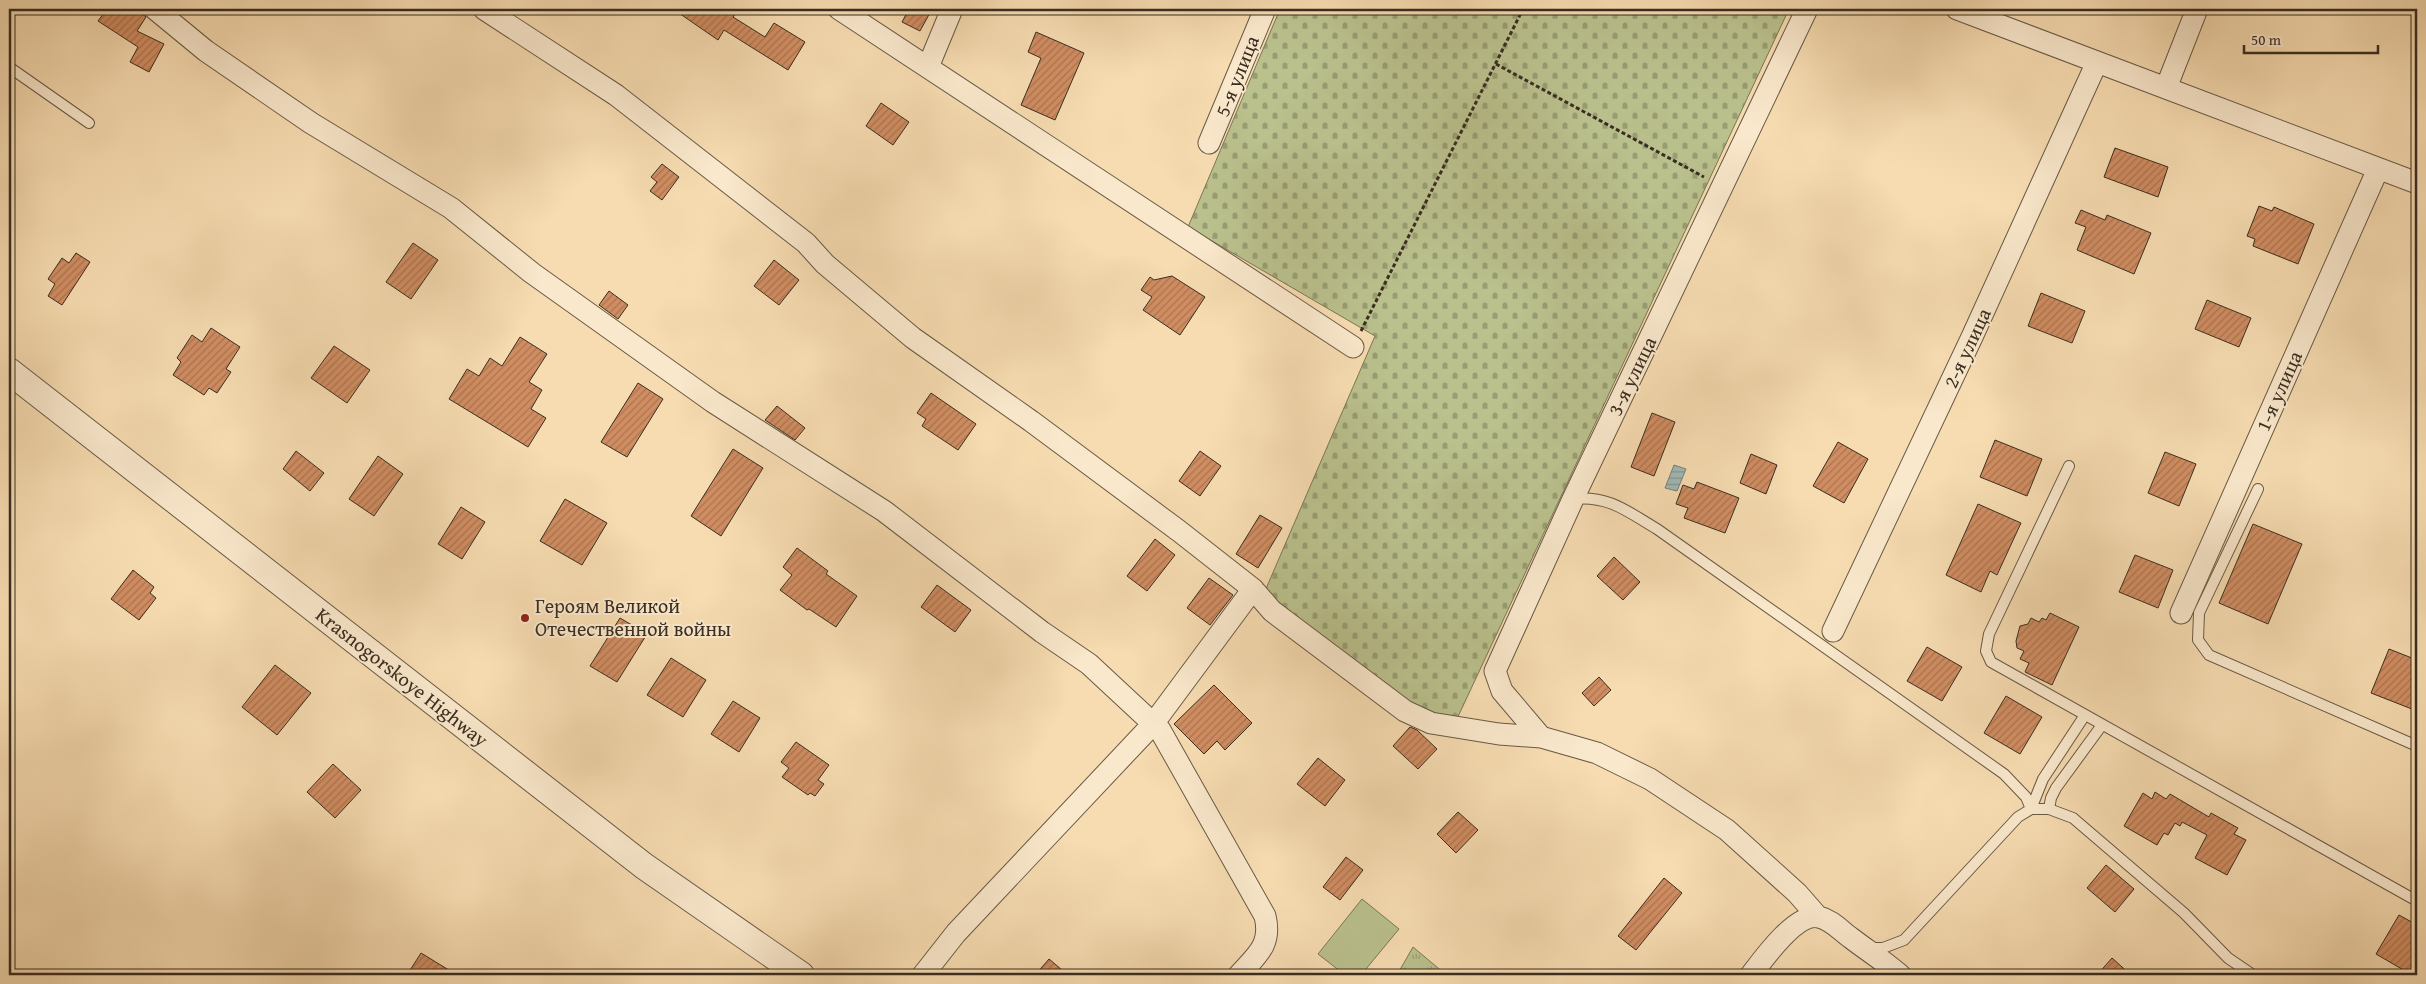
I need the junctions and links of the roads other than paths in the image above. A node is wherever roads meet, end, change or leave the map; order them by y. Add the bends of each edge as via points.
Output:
1 (155, 9) edge
2 (484, 9) edge
3 (839, 9) edge
4 (952, 9) edge
5 (1265, 9) edge
6 (1807, 9) edge
7 (1957, 9) edge
8 (2197, 9) edge
9 (2097, 62) junction
10 (9, 67) edge
11 (928, 67) junction
12 (2166, 88) junction
13 (89, 123) dead end
14 (1209, 143) dead end
15 (2378, 170) junction
16 (2417, 183) edge
17 (1353, 347) road end
18 (9, 371) edge
19 (2069, 466) dead end
20 (2258, 489) dead end
21 (1573, 499) junction
22 (1253, 589) junction
23 (2181, 613) dead end
24 (1833, 632) dead end
25 (2084, 715) junction
26 (1153, 724) junction
27 (2102, 725) junction
28 (1541, 737) junction
29 (2417, 746) edge
30 (2050, 809) junction
31 (2031, 810) junction
32 (2417, 901) edge
33 (1818, 917) junction
34 (1866, 947) junction
35 (800, 975) edge
36 (923, 975) edge
37 (1239, 975) edge
38 (1751, 975) edge
39 (1900, 975) edge
40 (2253, 975) edge

1 - 26 street via 206,52 295,112 451,208 532,273 713,402 884,511 1089,664
2 - 22 street via 616,95 806,243 913,338 1031,421
3 - 11 street
4 - 11 street
5 - 14 street, 5-я улица
6 - 21 street, 3-я улица
7 - 9 street
8 - 12 street
9 - 12 street
9 - 24 street, 2-я улица
10 - 13 lane
11 - 17 street
12 - 15 street
15 - 16 street
15 - 23 street, 1-я улица
18 - 35 street, Krasnogorskoye Highway via 644,866
19 - 25 lane via 1989,634 1986,651 1991,662
20 - 29 lane via 2199,613 2198,640 2210,655
21 - 28 street, 3-я улица via 1495,671 1502,691
21 - 31 lane via 1608,500 1658,529 2004,774 2026,797
22 - 26 street
22 - 28 street via 1272,611 1405,712 1431,723
25 - 27 lane
25 - 31 lane via 2043,779
26 - 36 street via 956,933
26 - 37 street via 1160,730 1265,916 1267,938
27 - 30 lane via 2056,788
27 - 32 lane
28 - 33 street via 1597,753 1650,779 1727,830 1797,893
30 - 31 lane
30 - 40 lane via 2073,818 2184,913 2228,958
31 - 34 lane via 2018,817 1904,940 1883,948
33 - 34 street via 1833,923
33 - 38 street via 1806,918 1796,925
34 - 39 street

